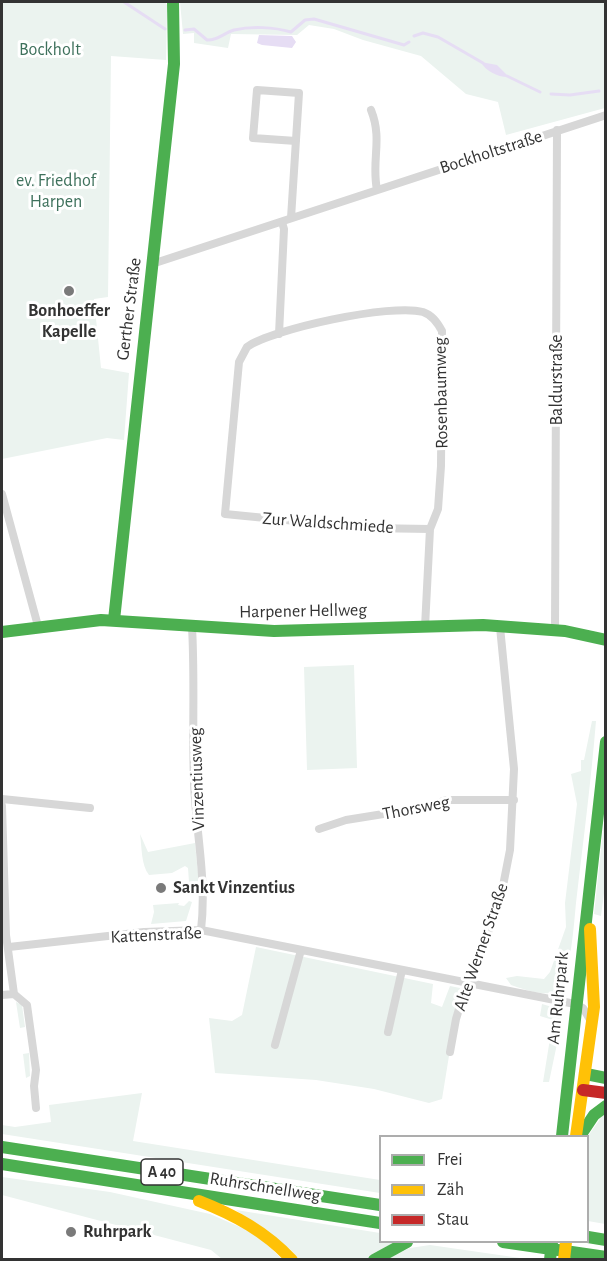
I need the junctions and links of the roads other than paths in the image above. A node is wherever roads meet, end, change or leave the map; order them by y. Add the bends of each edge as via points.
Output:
1 (173, 2) edge
2 (371, 110) dead end
3 (606, 115) edge
4 (557, 130) junction
5 (296, 141) junction
6 (377, 190) junction
7 (291, 218) junction
8 (282, 222) junction
9 (152, 264) junction
10 (279, 334) junction
11 (2, 494) edge
12 (225, 514) joint
13 (430, 529) junction
14 (114, 620) junction
15 (38, 626) junction
16 (192, 627) junction
17 (425, 627) junction
18 (500, 627) junction
19 (555, 629) junction
20 (2, 632) edge
21 (606, 640) edge
22 (606, 742) edge
23 (2, 799) edge
24 (514, 800) junction
25 (2, 806) edge
26 (90, 808) dead end
27 (319, 829) dead end
28 (588, 910) junction
29 (201, 930) junction
30 (9, 947) junction
31 (301, 950) junction
32 (402, 970) junction
33 (593, 972) junction
34 (470, 983) junction
35 (14, 994) junction
36 (2, 995) edge
37 (575, 1004) junction
38 (592, 1024) junction
39 (388, 1032) dead end
40 (275, 1045) dead end
41 (450, 1052) dead end
42 (586, 1074) junction
43 (606, 1078) edge
44 (583, 1090) junction
45 (566, 1091) junction
46 (606, 1093) edge
47 (606, 1106) edge
48 (36, 1108) dead end
49 (562, 1135) edge
50 (578, 1135) edge
51 (579, 1135) edge
52 (2, 1147) edge
53 (2, 1164) edge
54 (159, 1189) junction
55 (379, 1205) edge
56 (379, 1223) edge
57 (589, 1237) edge
58 (606, 1240) edge
59 (405, 1243) edge
60 (510, 1243) edge
61 (552, 1243) edge
62 (566, 1243) edge
63 (606, 1257) edge
64 (292, 1260) edge
65 (374, 1260) edge
66 (550, 1260) edge
67 (564, 1260) edge

1 - 9 main road, Gerther Straße via 174,64
2 - 6 street via 378,127
3 - 4 street, Bockholtstraße
4 - 6 street, Bockholtstraße
4 - 19 street, Baldurstraße
5 - 5 street via 299,93 256,90 253,138
5 - 7 street
6 - 7 street, Bockholtstraße
7 - 8 street, Bockholtstraße
8 - 9 street, Bockholtstraße
8 - 10 street
9 - 14 main road, Gerther Straße
10 - 12 street, Rosenbaumweg via 247,347 239,362
10 - 13 street, Rosenbaumweg via 394,310 424,312 438,322 442,331 442,435 438,509
11 - 15 street
12 - 13 street, Zur Waldschmiede via 367,528
13 - 17 street, Rosenbaumweg
14 - 15 main road, Harpener Hellweg
14 - 16 main road, Harpener Hellweg
15 - 20 main road, Harpener Hellweg
16 - 17 main road, Harpener Hellweg via 275,631
16 - 29 street, Vinzentiusweg via 194,784 204,899
17 - 18 main road, Harpener Hellweg
18 - 19 main road, Harpener Hellweg
18 - 24 street, Alte Werner Straße
19 - 21 main road, Harpener Hellweg
22 - 28 main road, Am Ruhrpark
23 - 26 street
24 - 27 street, Thorsweg via 446,800
24 - 34 street, Alte Werner Straße via 501,896
25 - 30 street
28 - 33 main road, Am Ruhrpark
28 - 37 main road, Am Ruhrpark
29 - 30 street, Kattenstraße via 144,932
29 - 31 street, Kattenstraße
30 - 35 street
31 - 32 street, Kattenstraße
31 - 40 street
32 - 34 street, Kattenstraße
32 - 39 street
33 - 37 street via 588,993
33 - 38 main road, Am Ruhrpark
34 - 37 street, Kattenstraße
34 - 41 street, Alte Werner Straße via 456,1019
35 - 36 street
35 - 48 street via 27,1005 36,1070
37 - 38 street via 583,1008
37 - 45 main road, Am Ruhrpark
38 - 42 main road, Am Ruhrpark
42 - 43 main road
42 - 44 main road, Am Ruhrpark
42 - 45 main road
44 - 45 main road
44 - 46 main road
44 - 50 main road, Am Ruhrpark
45 - 49 main road, Am Ruhrpark
47 - 51 main road
52 - 55 main road, Ruhrschnellweg / A 40
53 - 54 main road, Ruhrschnellweg / A 40
54 - 56 main road, Ruhrschnellweg / A 40
54 - 64 main road via 228,1212 265,1234
57 - 58 main road
59 - 65 main road
60 - 63 main road
61 - 66 main road, bridge
62 - 67 main road, bridge

